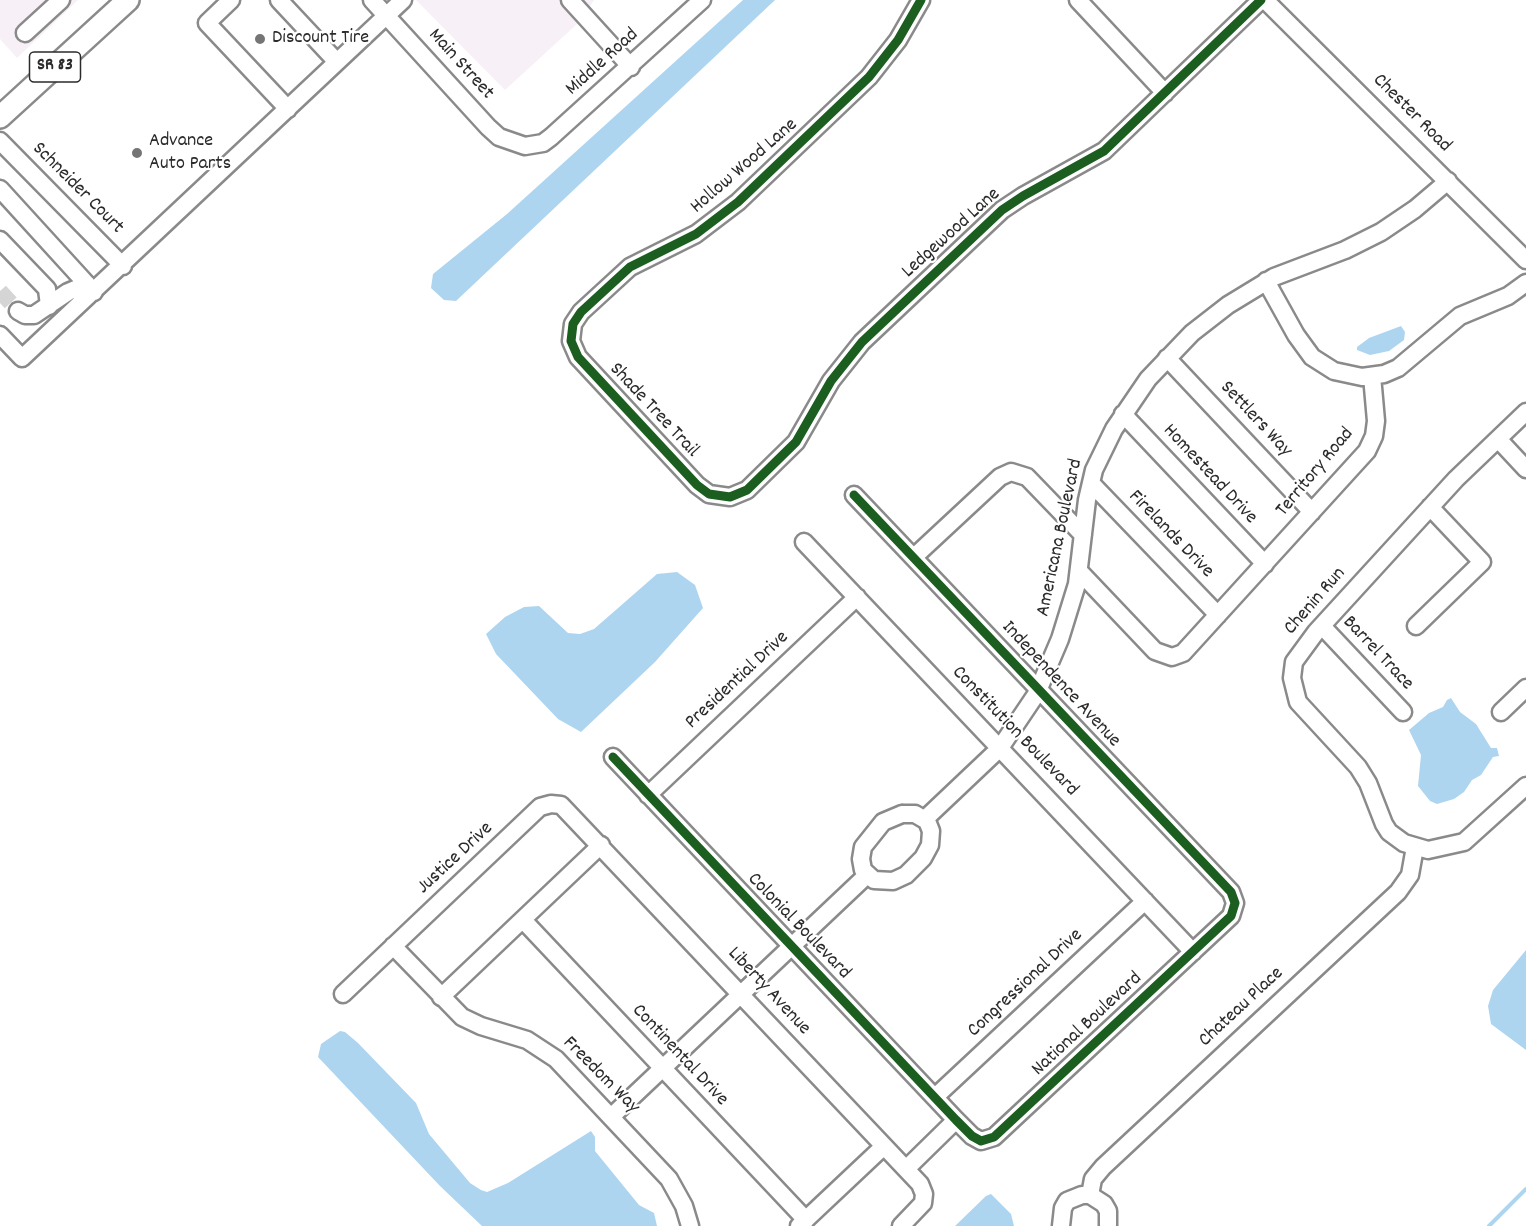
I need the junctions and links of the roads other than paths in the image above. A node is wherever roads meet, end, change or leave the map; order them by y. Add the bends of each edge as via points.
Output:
1 (61, 0) edge
2 (128, 0) edge
3 (231, 0) edge
4 (279, 0) edge
5 (372, 0) edge
6 (403, 0) edge
7 (570, 0) edge
8 (702, 0) edge
9 (921, 0) edge
10 (1078, 0) edge
11 (1263, 0) edge
12 (387, 16) junction
13 (25, 33) dead end
14 (337, 62) junction
15 (631, 67) junction
16 (1166, 93) junction
17 (288, 109) junction
18 (0, 117) edge
19 (0, 141) edge
20 (525, 146) joint
21 (1448, 181) junction
22 (0, 189) edge
23 (0, 207) edge
24 (0, 240) edge
25 (1526, 260) edge
26 (123, 266) junction
27 (1266, 281) junction
28 (1526, 284) edge
29 (88, 285) junction
30 (49, 306) junction
31 (18, 310) dead end
32 (0, 335) edge
33 (571, 335) joint
34 (1167, 358) junction
35 (1372, 376) junction
36 (1526, 412) edge
37 (1123, 414) junction
38 (1498, 439) junction
39 (1526, 469) edge
40 (1091, 483) junction
41 (854, 495) dead end
42 (723, 497) joint
43 (1430, 507) junction
44 (1312, 512) junction
45 (1083, 535) junction
46 (804, 542) dead end
47 (914, 557) junction
48 (1265, 564) junction
49 (1079, 571) junction
50 (857, 597) junction
51 (1218, 615) junction
52 (1322, 626) junction
53 (1416, 626) dead end
54 (1039, 688) junction
55 (1526, 688) edge
56 (1403, 712) dead end
57 (1501, 712) dead end
58 (1000, 748) junction
59 (613, 758) dead end
60 (1526, 786) edge
61 (648, 795) junction
62 (925, 819) junction
63 (601, 845) junction
64 (1415, 847) junction
65 (867, 875) junction
66 (1145, 901) junction
67 (1235, 903) joint
68 (523, 920) junction
69 (393, 946) junction
70 (791, 946) junction
71 (1193, 952) junction
72 (343, 994) dead end
73 (741, 994) junction
74 (441, 997) junction
75 (662, 1069) junction
76 (935, 1097) junction
77 (612, 1116) junction
78 (957, 1120) junction
79 (884, 1146) junction
80 (906, 1168) junction
81 (1090, 1195) junction
82 (802, 1223) edge
83 (690, 1226) edge
84 (901, 1226) edge
85 (1061, 1226) edge
86 (1108, 1226) edge

1 - 13 street
2 - 18 main road, SR 83
3 - 17 street via 207,23
4 - 14 street
5 - 12 street, Main Street
6 - 12 street
7 - 15 street
8 - 15 street, Middle Road
9 - 33 street, Hollow Wood Lane via 894,46 865,82 722,216 626,270 577,316
10 - 16 street
11 - 16 street, Ledgewood Lane
11 - 21 street, Chester Road
12 - 14 street
12 - 20 street, Main Street via 494,132
14 - 17 street
15 - 20 street, Middle Road via 543,143
16 - 42 street, Ledgewood Lane via 1098,155 1023,195 987,224 854,351 790,448 744,492
17 - 26 street
19 - 26 street, Schneider Court
21 - 25 street, Chester Road
21 - 27 street, Americana Boulevard via 1404,217 1367,240
22 - 29 street
23 - 29 street via 63,270
24 - 30 street via 47,289
26 - 29 street
27 - 34 street, Americana Boulevard via 1206,321
27 - 35 street via 1312,357 1334,371
28 - 35 street via 1460,316 1405,363
29 - 30 street via 68,292
29 - 32 street via 22,358
30 - 31 street via 34,315
33 - 42 street, Shade Tree Trail via 578,357 697,485 709,494
34 - 37 street, Americana Boulevard
34 - 44 street, Settlers Way
35 - 44 street, Territory Road via 1376,421 1372,443
36 - 38 street, Chenin Run
37 - 40 street, Americana Boulevard via 1102,452
37 - 48 street, Homestead Drive
38 - 39 street
38 - 43 street, Chenin Run
40 - 45 street, Americana Boulevard
40 - 51 street, Firelands Drive
41 - 47 street, Independence Avenue
43 - 52 street, Chenin Run
43 - 53 street via 1482,562
44 - 48 street, Territory Road
45 - 47 street via 1027,477 1011,472 1000,477
45 - 49 street, Americana Boulevard
46 - 50 street, Constitution Boulevard
47 - 54 street, Independence Avenue
48 - 51 street, Territory Road
49 - 51 street, Territory Road via 1155,651 1172,657 1186,651
49 - 54 street, Americana Boulevard via 1060,639
50 - 58 street, Constitution Boulevard
50 - 61 street, Presidential Drive
52 - 56 street, Barrel Trace
52 - 64 street, Chenin Run via 1294,662 1295,695 1364,774 1389,832
54 - 58 street, Americana Boulevard
54 - 67 street, Independence Avenue via 1231,892
55 - 57 street
58 - 62 street, Americana Boulevard
58 - 66 street, Constitution Boulevard
59 - 61 street, Colonial Boulevard
60 - 64 street via 1464,842 1435,849
61 - 70 street, Colonial Boulevard
62 - 65 street via 902,814 878,827 866,841 862,854
62 - 65 street via 932,837 918,864 893,881 879,881
63 - 68 street
63 - 69 street, Justice Drive via 564,807 543,806
63 - 73 street, Liberty Avenue
64 - 81 street, Chateau Place via 1410,875 1398,892 1103,1167 1094,1179
65 - 70 street
66 - 71 street, Constitution Boulevard
66 - 76 street, Congressional Drive
67 - 71 street, National Boulevard via 1231,916
68 - 74 street
68 - 75 street, Continental Drive
69 - 72 street, Justice Drive
69 - 74 street, Freedom Way
70 - 73 street
70 - 76 street, Colonial Boulevard
71 - 78 street, National Boulevard via 994,1137 978,1140
73 - 75 street
73 - 79 street, Liberty Avenue
74 - 77 street, Freedom Way via 468,1020 517,1036 551,1054
75 - 77 street
75 - 82 street, Continental Drive
76 - 78 street, Colonial Boulevard
77 - 83 street, Freedom Way via 669,1179
78 - 80 street
79 - 80 street, Liberty Avenue
79 - 82 street
80 - 84 street via 922,1187 924,1198
81 - 85 street via 1067,1201 1060,1216
81 - 86 street via 1104,1204

